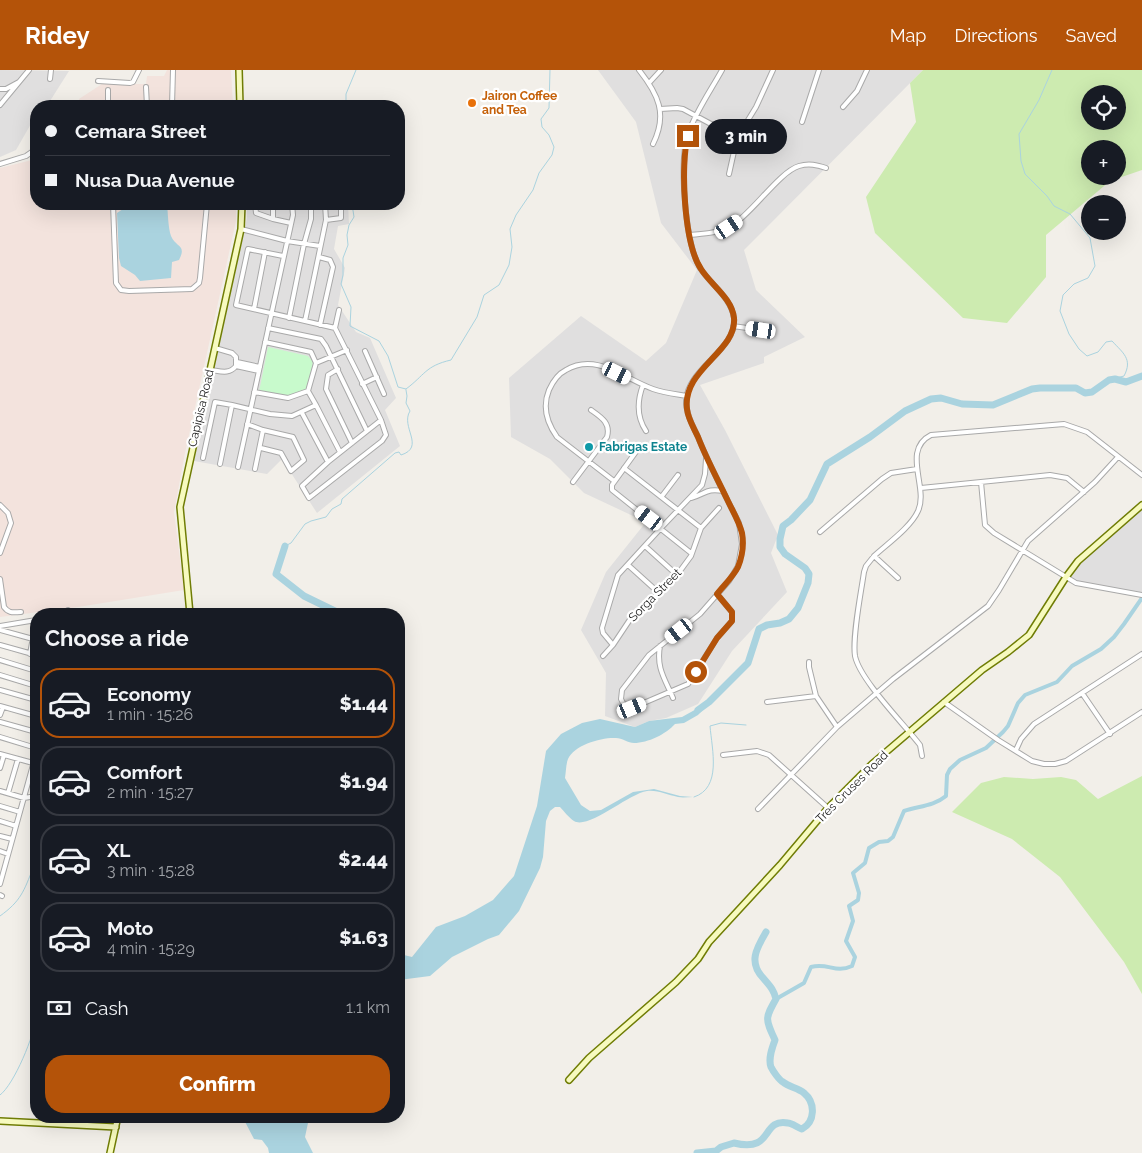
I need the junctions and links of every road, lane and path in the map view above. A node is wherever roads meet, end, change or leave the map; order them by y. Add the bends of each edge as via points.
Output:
1 (29, 70) edge
2 (51, 70) edge
3 (139, 70) edge
4 (173, 70) edge
5 (239, 70) edge
6 (639, 70) edge
7 (661, 70) edge
8 (722, 70) edge
9 (773, 70) edge
10 (819, 70) edge
11 (867, 70) edge
12 (50, 79) dead end
13 (21, 81) junction
14 (98, 82) dead end
15 (649, 83) junction
16 (146, 87) dead end
17 (0, 89) edge
18 (108, 90) dead end
19 (108, 100) edge
20 (146, 100) edge
21 (172, 100) edge
22 (240, 100) edge
23 (1, 102) edge
24 (843, 107) dead end
25 (660, 109) junction
26 (697, 116) junction
27 (802, 122) dead end
28 (738, 138) junction
29 (654, 144) dead end
30 (30, 153) edge
31 (0, 164) edge
32 (826, 168) dead end
33 (729, 174) dead end
34 (113, 210) edge
35 (206, 210) edge
36 (242, 210) edge
37 (256, 210) edge
38 (273, 210) edge
39 (293, 210) edge
40 (311, 210) edge
41 (325, 210) edge
42 (341, 210) edge
43 (273, 219) junction
44 (326, 220) junction
45 (291, 223) junction
46 (241, 228) junction
47 (689, 235) junction
48 (287, 241) junction
49 (304, 244) junction
50 (320, 246) junction
51 (265, 252) junction
52 (283, 256) junction
53 (318, 257) junction
54 (254, 310) junction
55 (339, 310) dead end
56 (272, 314) junction
57 (289, 318) junction
58 (305, 321) junction
59 (320, 325) junction
60 (733, 326) junction
61 (268, 328) junction
62 (335, 328) junction
63 (761, 330) dead end
64 (265, 342) junction
65 (215, 348) junction
66 (346, 350) junction
67 (366, 351) dead end
68 (330, 357) junction
69 (316, 363) junction
70 (236, 364) junction
71 (259, 369) junction
72 (338, 369) junction
73 (210, 370) junction
74 (377, 378) junction
75 (362, 384) junction
76 (643, 385) junction
77 (308, 391) junction
78 (254, 392) junction
79 (384, 394) dead end
80 (687, 396) junction
81 (232, 405) junction
82 (316, 405) junction
83 (251, 409) junction
84 (591, 410) dead end
85 (302, 413) junction
86 (381, 420) junction
87 (247, 424) junction
88 (263, 430) junction
89 (367, 431) junction
90 (646, 431) dead end
91 (352, 443) junction
92 (261, 448) junction
93 (638, 449) dead end
94 (340, 452) junction
95 (706, 457) junction
96 (1118, 457) junction
97 (203, 458) dead end
98 (328, 462) junction
99 (589, 462) junction
100 (220, 464) dead end
101 (238, 467) dead end
102 (624, 468) junction
103 (917, 469) junction
104 (256, 470) dead end
105 (678, 475) dead end
106 (1142, 476) edge
107 (614, 481) junction
108 (574, 482) dead end
109 (981, 482) junction
110 (702, 485) junction
111 (921, 488) junction
112 (707, 491) junction
113 (723, 491) junction
114 (1084, 492) junction
115 (662, 496) junction
116 (691, 498) junction
117 (0, 505) edge
118 (1142, 505) edge
119 (719, 508) dead end
120 (679, 509) junction
121 (661, 528) junction
122 (701, 528) junction
123 (820, 532) dead end
124 (645, 546) junction
125 (1022, 550) junction
126 (0, 553) edge
127 (692, 553) junction
128 (874, 556) junction
129 (628, 565) junction
130 (677, 576) junction
131 (1066, 577) junction
132 (898, 578) dead end
133 (0, 579) edge
134 (660, 593) junction
135 (717, 594) junction
136 (1142, 595) edge
137 (189, 608) edge
138 (21, 612) dead end
139 (30, 621) edge
140 (0, 626) edge
141 (0, 630) edge
142 (30, 638) edge
143 (0, 645) edge
144 (613, 645) junction
145 (661, 646) junction
146 (30, 654) edge
147 (1142, 654) edge
148 (604, 656) dead end
149 (0, 660) edge
150 (809, 662) dead end
151 (30, 669) edge
152 (0, 675) edge
153 (30, 684) edge
154 (0, 690) edge
155 (670, 692) junction
156 (877, 693) junction
157 (1082, 693) junction
158 (816, 696) junction
159 (30, 698) edge
160 (673, 698) dead end
161 (767, 702) dead end
162 (944, 702) junction
163 (1, 706) edge
164 (1142, 712) edge
165 (30, 714) edge
166 (0, 715) edge
167 (0, 722) edge
168 (837, 727) junction
169 (30, 730) edge
170 (910, 732) junction
171 (1110, 734) junction
172 (0, 737) edge
173 (30, 746) edge
174 (1016, 750) junction
175 (2, 754) edge
176 (723, 755) dead end
177 (922, 756) dead end
178 (18, 759) junction
179 (30, 764) edge
180 (0, 768) edge
181 (791, 774) junction
182 (30, 778) edge
183 (0, 791) edge
184 (8, 793) junction
185 (30, 797) edge
186 (24, 798) junction
187 (0, 806) edge
188 (828, 808) junction
189 (758, 810) dead end
190 (20, 812) junction
191 (0, 821) edge
192 (16, 826) junction
193 (0, 836) edge
194 (12, 840) junction
195 (0, 851) edge
196 (8, 854) junction
197 (2, 867) edge
198 (0, 884) edge
199 (569, 1080) dead end
200 (0, 1121) edge
201 (30, 1123) edge
202 (39, 1123) edge
203 (117, 1123) edge
204 (116, 1127) junction
205 (110, 1153) edge

1 - 13 street
2 - 12 street
3 - 14 street via 130,83
4 - 21 street
5 - 22 main road
6 - 15 street
7 - 15 street
8 - 26 street
9 - 28 street
10 - 27 street
11 - 24 street via 857,92
13 - 17 street
13 - 23 street
15 - 25 street
16 - 20 street
18 - 19 street
25 - 26 street via 677,108
25 - 29 street via 660,127
26 - 28 street
26 - 47 street via 688,136 683,168
28 - 33 street
30 - 31 street
32 - 47 street via 808,164 793,168 747,214 729,227
34 - 35 street via 116,283 121,290 129,290 196,287 200,278
36 - 46 main road, Capipisa Road
37 - 43 street via 256,213
38 - 43 street
39 - 45 street
40 - 49 street via 312,219
41 - 44 street
42 - 44 street via 341,218
43 - 45 street
44 - 50 street
45 - 48 street
46 - 48 street
46 - 65 main road, Capipisa Road
47 - 60 street via 700,268 731,306
48 - 49 street
48 - 52 street
49 - 50 street
49 - 57 street
50 - 53 street
51 - 52 street
51 - 54 street
51 - 54 street via 248,249 236,305
52 - 56 street
53 - 58 street
53 - 59 street via 330,260 333,267
54 - 56 street
55 - 62 street
56 - 57 street
56 - 61 street
57 - 58 street
58 - 59 street
59 - 62 street
60 - 63 street
60 - 80 street via 728,339 696,376
61 - 64 street
61 - 68 street via 321,339
62 - 66 street
64 - 69 street via 311,352
64 - 71 street
65 - 70 street via 232,353
65 - 73 main road, Capipisa Road
66 - 68 street
66 - 75 street
67 - 74 street
68 - 69 street
68 - 72 street
69 - 77 street
70 - 71 street
70 - 73 street via 233,370 226,372
71 - 78 street
72 - 89 street
72 - 91 street via 328,376 326,389
73 - 137 main road, Capipisa Road via 180,507
74 - 75 street
74 - 79 street
75 - 86 street
76 - 80 street
76 - 90 street via 638,415
76 - 99 street via 593,363 571,367 554,380 546,402 548,422 557,437
77 - 78 street via 288,398
77 - 82 street
78 - 83 street
80 - 95 street via 688,413
81 - 83 street
81 - 97 street via 214,404
81 - 100 street
82 - 85 street
82 - 94 street
83 - 85 street via 292,416
83 - 87 street
84 - 99 street via 602,417 609,431
85 - 98 street
86 - 89 street
86 - 98 street via 386,435 382,441 308,498 302,486
87 - 88 street
87 - 101 street
88 - 92 street
88 - 92 street via 293,437 304,460 291,471 281,453
89 - 91 street
91 - 94 street
92 - 104 street
93 - 102 street
94 - 98 street
95 - 110 street
95 - 113 street
96 - 103 street via 1087,432 1064,424 931,436 918,447
96 - 106 street
96 - 114 street
99 - 107 street
99 - 108 street
102 - 107 street
102 - 115 street
103 - 111 street
103 - 123 street via 891,473
105 - 115 street
107 - 121 street via 611,489
109 - 111 street
109 - 114 street via 1060,476
109 - 125 street via 985,525
110 - 112 street
110 - 116 street
111 - 128 street via 920,508 916,516
112 - 113 street
112 - 116 street
113 - 135 street via 738,523 742,544 738,566
114 - 125 street
115 - 120 street
116 - 120 street
117 - 126 street via 8,513 11,523
118 - 131 main road, Tres Cruses Road via 1078,561
119 - 122 street, Sorga Street
120 - 121 street
120 - 122 street
121 - 124 street
121 - 127 street
122 - 127 street, Sorga Street
124 - 129 street
124 - 130 street
125 - 131 street
125 - 156 street via 988,606
127 - 130 street, Sorga Street
128 - 132 street
128 - 156 street via 864,572 855,655
129 - 134 street
129 - 144 street via 618,575 602,622 603,634
130 - 134 street, Sorga Street
131 - 136 street via 1076,583
131 - 162 main road, Tres Cruses Road via 1029,635
133 - 138 street via 4,607 11,613
134 - 144 street, Sorga Street via 629,621
135 - 145 street via 700,614
135 - 155 street via 732,612 732,621 717,638 688,684
139 - 140 street
141 - 142 street
143 - 146 street
144 - 148 street, Sorga Street
145 - 155 street via 659,668
145 - 155 street via 622,690 621,699 625,707 632,708
147 - 157 street
149 - 151 street
150 - 158 street
152 - 153 street
154 - 159 street
155 - 160 street
156 - 168 street
156 - 170 street
157 - 171 street
157 - 174 street via 1034,724
158 - 161 street
158 - 168 street
162 - 170 main road, Tres Cruses Road
162 - 174 street
163 - 165 street
163 - 166 street
164 - 171 street
167 - 169 street
168 - 181 street
170 - 177 street via 920,745
170 - 188 main road, Tres Cruses Road
171 - 174 street via 1066,762 1055,764 1032,761
172 - 173 street
175 - 178 street
175 - 180 street
176 - 181 street via 757,751 769,755
178 - 179 street
178 - 184 street
181 - 188 street
181 - 189 street
182 - 186 street
183 - 184 street
184 - 186 street
185 - 186 street
186 - 190 street
187 - 190 street
188 - 199 main road, Tres Cruses Road via 709,942 698,959
190 - 192 street
191 - 192 street
192 - 194 street
193 - 194 street
194 - 196 street
195 - 196 street
196 - 197 street
197 - 198 street
200 - 201 main road
202 - 204 main road
203 - 204 main road
204 - 205 main road

